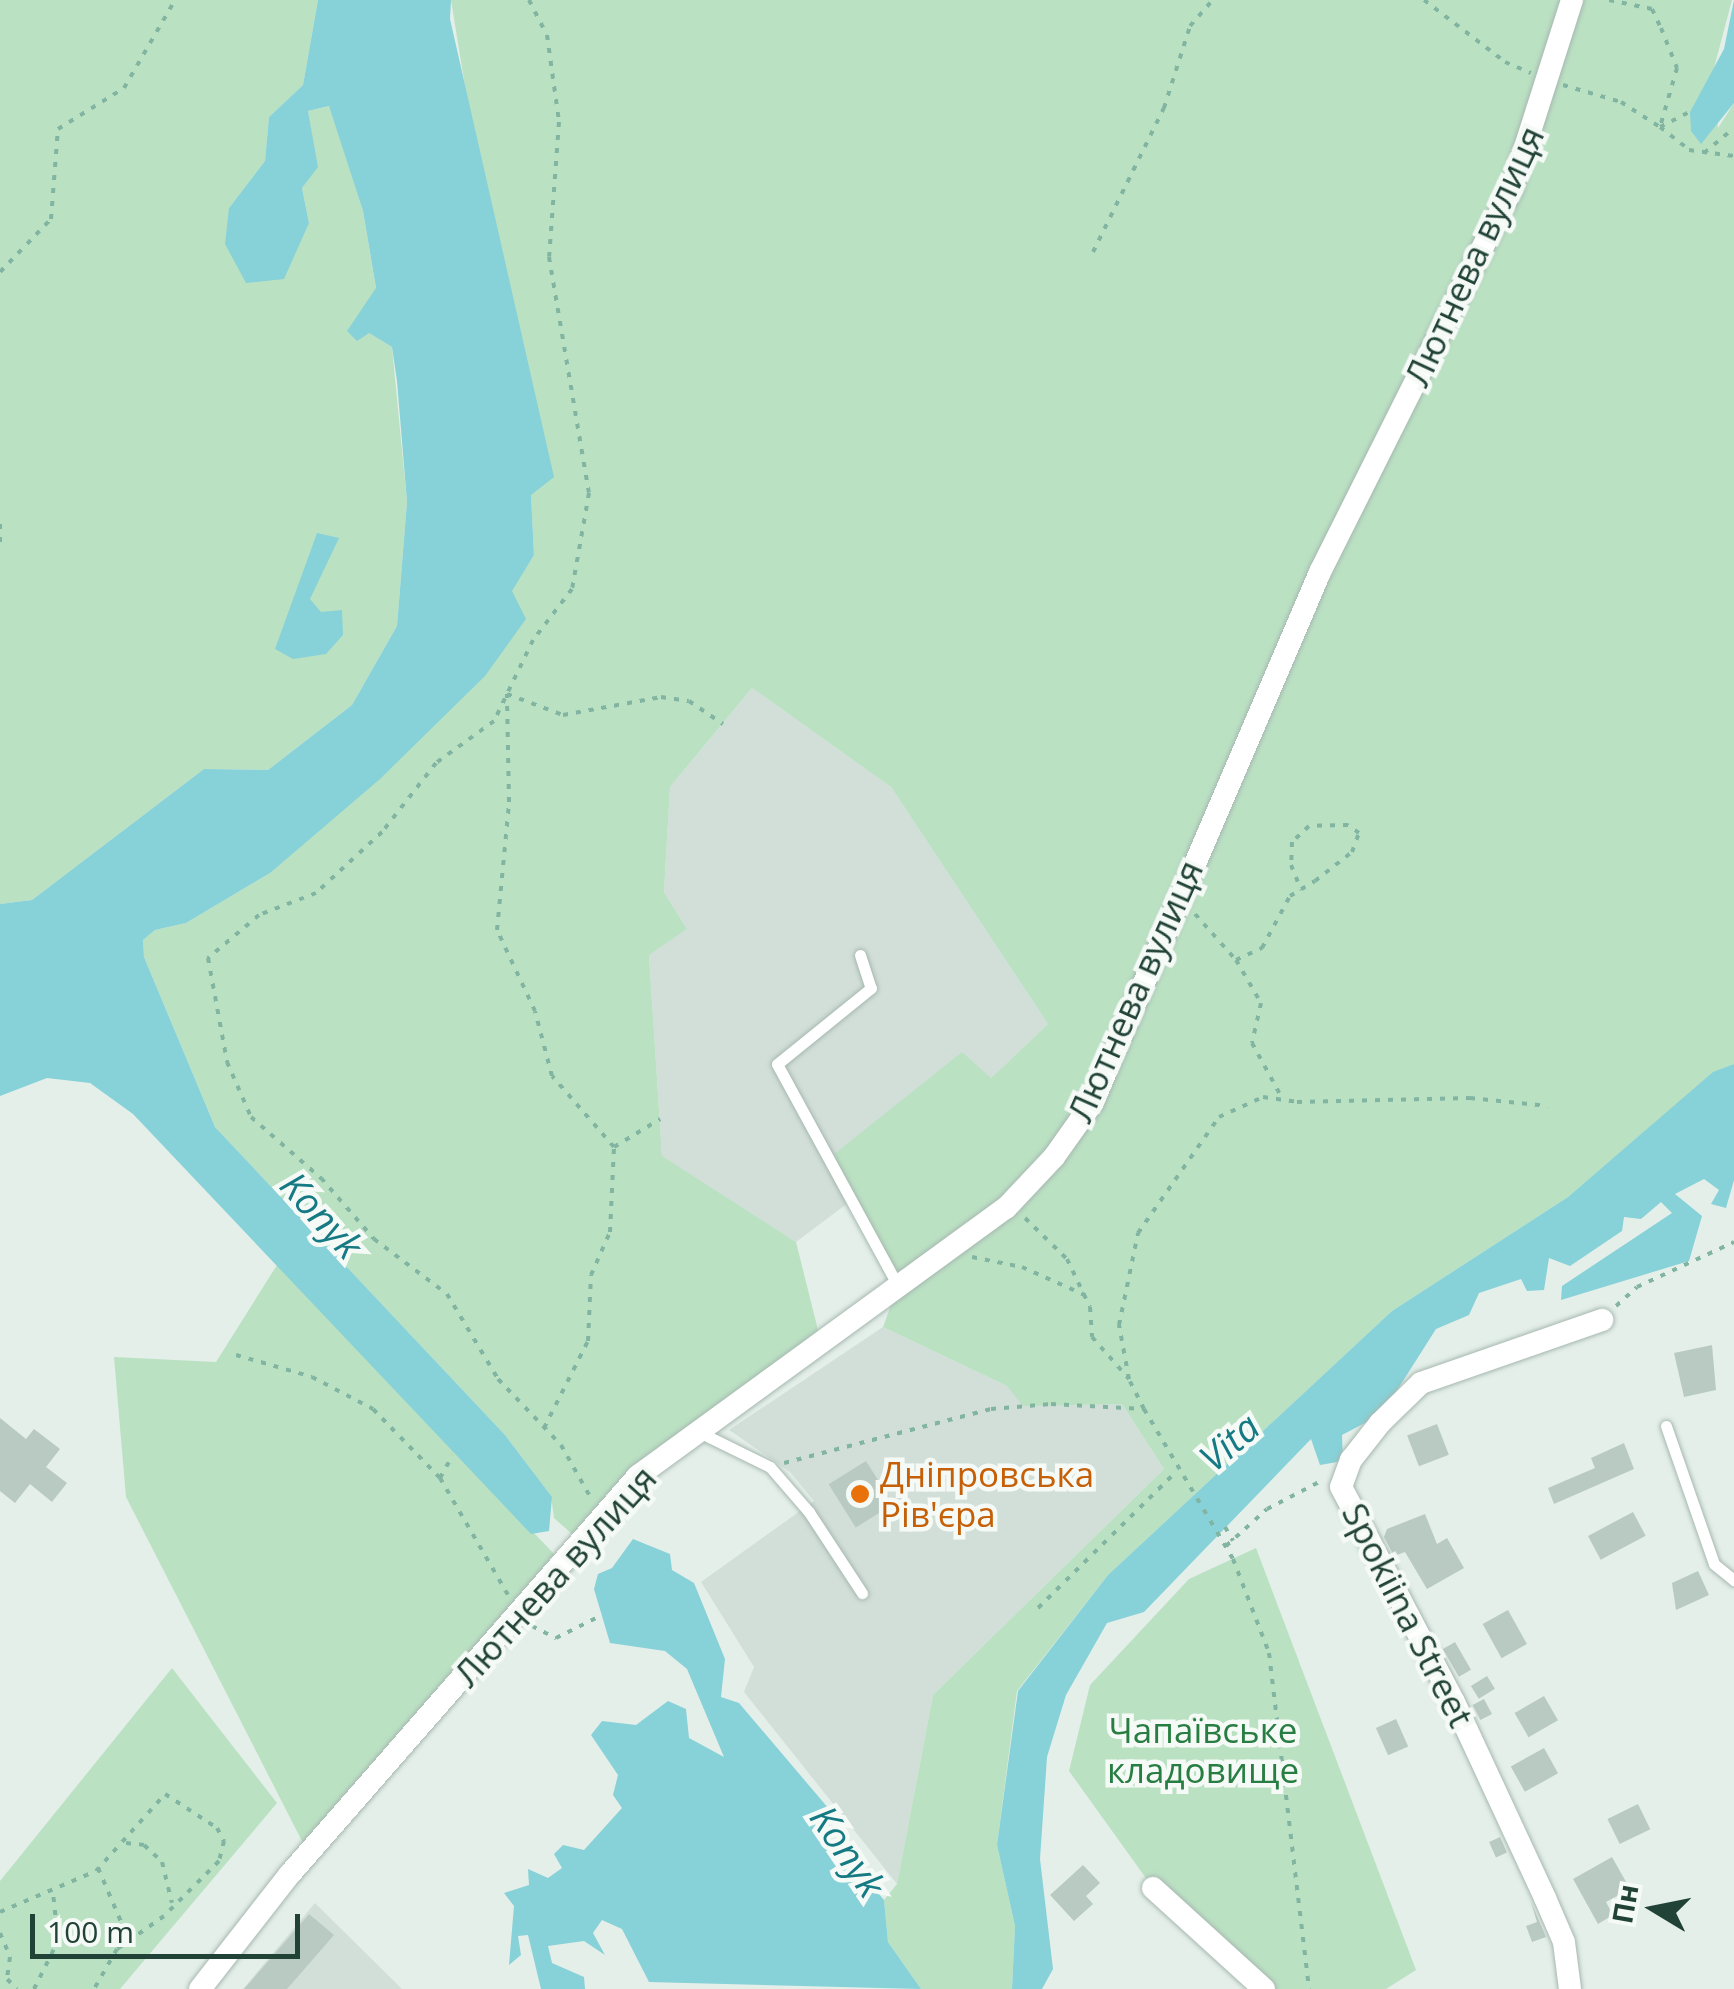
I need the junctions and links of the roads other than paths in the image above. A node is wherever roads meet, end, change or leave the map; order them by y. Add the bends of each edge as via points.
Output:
1 (1572, 0) edge
2 (860, 955) dead end
3 (898, 1286) junction
4 (1602, 1320) road end
5 (1666, 1426) dead end
6 (699, 1432) junction
7 (1734, 1580) edge
8 (862, 1593) dead end
9 (1153, 1888) dead end
10 (200, 1989) edge
11 (1264, 1989) edge
12 (1570, 1989) edge

1 - 3 street, Лютнева вулиця via 1550,81 1480,260 1320,572 1094,1102 1028,1185
2 - 3 lane via 871,988 776,1064
3 - 6 street, Лютнева вулиця
4 - 12 street, Spokiina Street via 1421,1383 1361,1447 1341,1487 1454,1702 1545,1898 1564,1942
5 - 7 lane via 1714,1564
6 - 8 lane via 770,1467
6 - 10 street, Лютнева вулиця via 638,1476 290,1874
9 - 11 street

